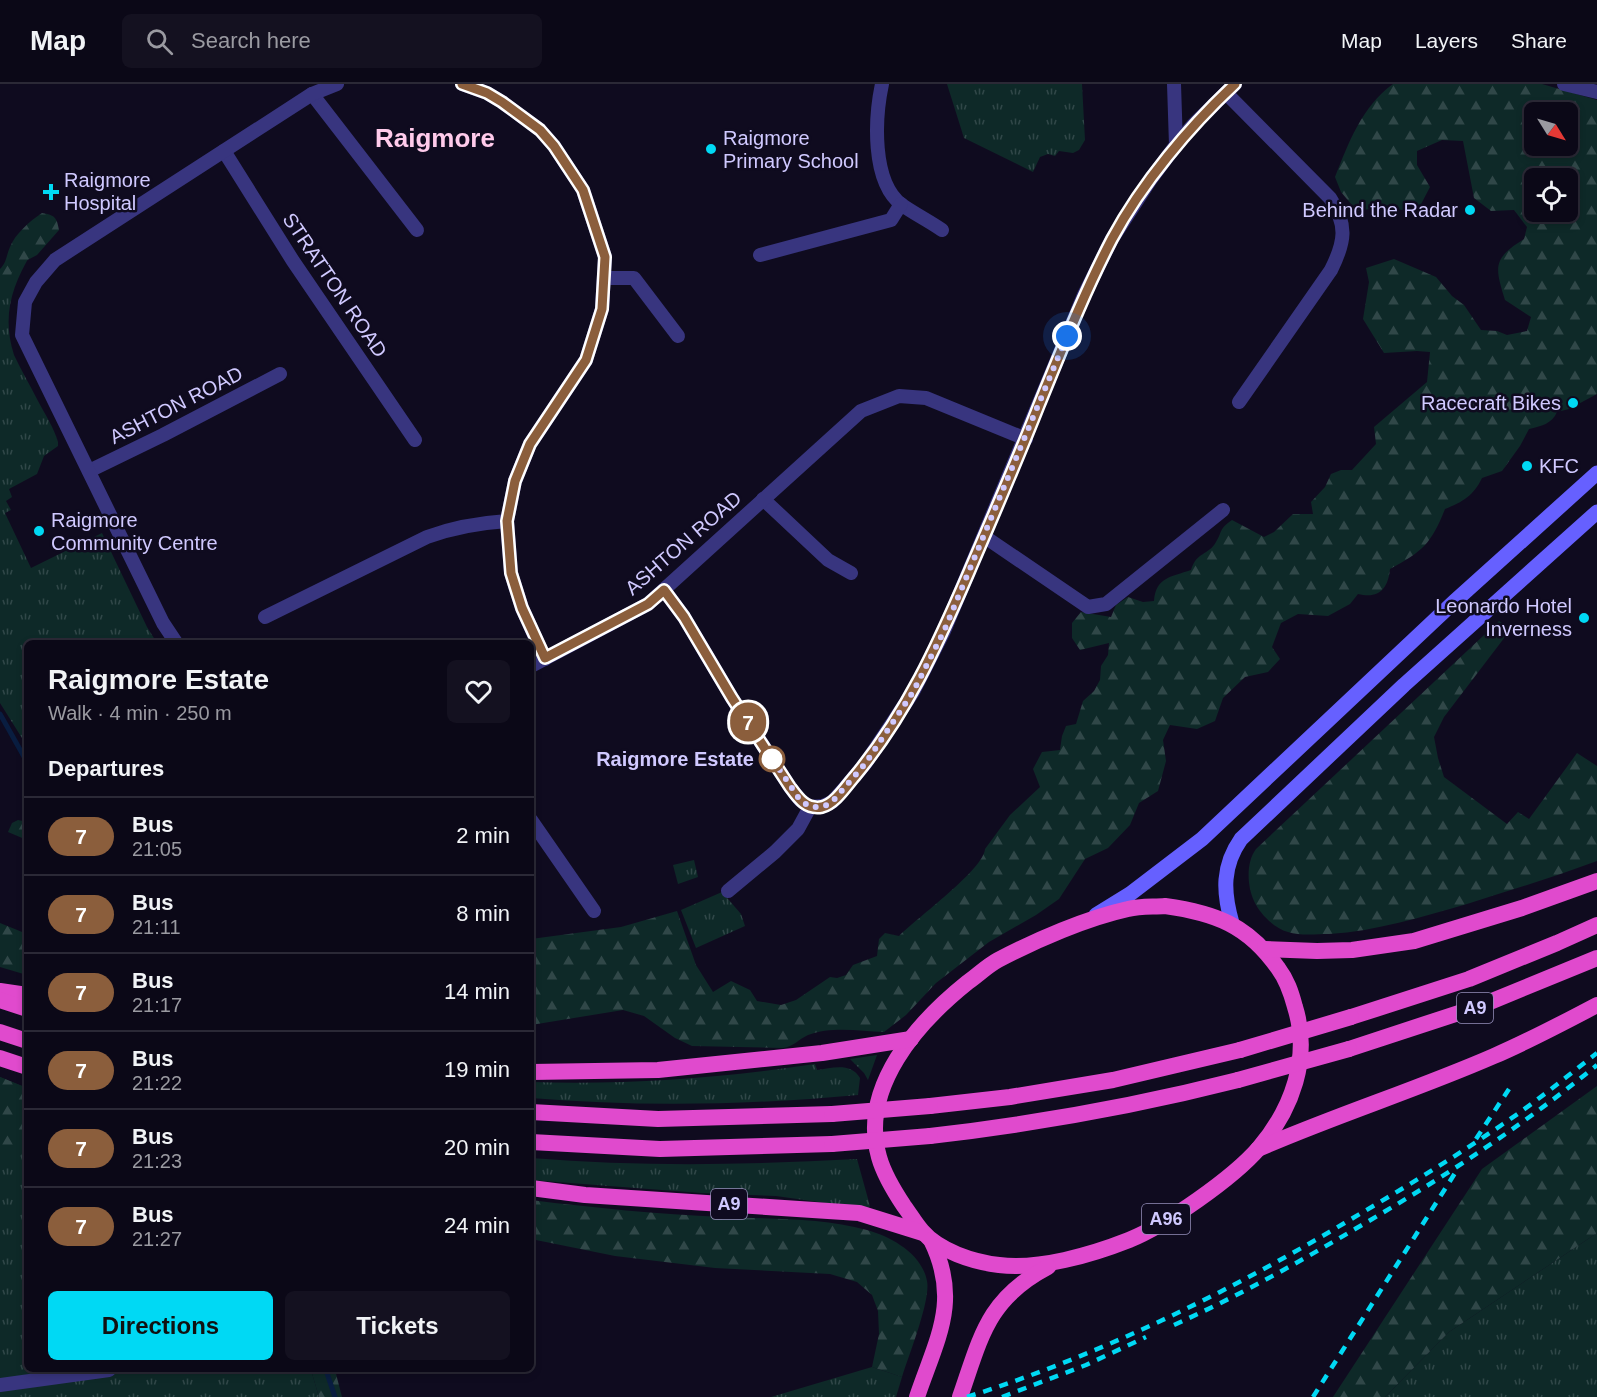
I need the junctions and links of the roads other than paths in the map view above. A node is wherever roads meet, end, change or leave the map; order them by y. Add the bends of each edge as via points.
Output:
1 (337, 84) edge
2 (462, 84) edge
3 (882, 84) edge
4 (1174, 84) edge
5 (1564, 84) edge
6 (492, 88) edge
7 (1231, 88) edge
8 (1597, 92) edge
9 (312, 94) junction
10 (1176, 145) junction
11 (224, 152) junction
12 (901, 204) junction
13 (417, 230) dead end
14 (942, 230) dead end
15 (760, 255) dead end
16 (604, 278) junction
17 (678, 336) dead end
18 (280, 374) dead end
19 (1239, 402) dead end
20 (1026, 439) junction
21 (415, 440) dead end
22 (89, 471) junction
23 (1597, 473) edge
24 (763, 499) junction
25 (1223, 510) dead end
26 (1597, 512) edge
27 (507, 521) junction
28 (985, 537) junction
29 (851, 573) dead end
30 (664, 590) junction
31 (265, 617) dead end
32 (174, 640) edge
33 (545, 658) junction
34 (534, 664) edge
35 (810, 807) junction
36 (534, 824) edge
37 (1597, 881) edge
38 (728, 891) dead end
39 (594, 911) dead end
40 (1086, 921) junction
41 (1232, 923) junction
42 (1597, 925) edge
43 (1265, 949) junction
44 (1597, 958) edge
45 (0, 991) edge
46 (24, 995) edge
47 (0, 1000) edge
48 (1597, 1005) edge
49 (24, 1008) edge
50 (0, 1032) edge
51 (911, 1039) junction
52 (24, 1040) edge
53 (0, 1058) edge
54 (24, 1066) edge
55 (534, 1072) edge
56 (534, 1112) edge
57 (534, 1142) edge
58 (1258, 1150) junction
59 (534, 1188) edge
60 (927, 1235) junction
61 (1060, 1262) junction
62 (94, 1372) edge
63 (0, 1385) edge
64 (917, 1397) edge
65 (960, 1397) edge

1 - 9 street
2 - 6 street
3 - 12 street via 877,114 880,169
4 - 10 street
5 - 8 street
6 - 16 street via 502,102 540,130 583,190 605,257
7 - 10 street
7 - 19 street via 1330,198 1343,224 1341,248 1331,270
9 - 11 street
9 - 13 street
10 - 20 street via 1112,239 1084,295
11 - 21 street, STRATTON ROAD
11 - 22 street via 55,260 25,302 22,335
12 - 14 street
12 - 15 street via 891,220
16 - 17 street via 634,278
16 - 27 street via 602,309 586,360 530,444 515,481
18 - 22 street, ASHTON ROAD
20 - 24 street, ASHTON ROAD via 926,398 899,396 861,411
20 - 28 street
22 - 32 street
23 - 40 main road via 1202,839 1130,894
24 - 29 street, ASHTON ROAD via 828,560
24 - 30 street, ASHTON ROAD
25 - 28 street via 1107,604 1088,607
26 - 41 main road via 1404,685 1241,839 1230,857 1225,878
27 - 31 street via 451,528 427,537
27 - 33 street via 511,573
28 - 35 street via 913,692 842,791 823,807
30 - 33 street, ASHTON ROAD via 648,604
30 - 35 street via 790,787
33 - 34 street, ASHTON ROAD
35 - 38 street via 798,829
36 - 39 street
37 - 43 highway via 1414,940 1353,950
40 - 41 highway, A96 via 1131,908 1165,906 1193,910
40 - 51 highway, A96 via 995,962 944,1002
41 - 43 highway, A96
42 - 56 highway, A9, bridge via 1469,979 1351,1017 1240,1050 1113,1080 1010,1097 832,1114 658,1119
43 - 58 highway, A96 via 1287,981 1298,1015 1302,1051 1296,1082 1278,1122
44 - 57 highway, A9, bridge via 1480,1006 1349,1049 1112,1109 1014,1126 832,1144 660,1149
45 - 46 highway
47 - 49 highway
48 - 58 highway via 1494,1056
50 - 52 highway
51 - 55 highway via 822,1053 658,1070
51 - 60 highway, A96 via 881,1093 875,1132 885,1174
53 - 54 highway
58 - 61 highway, A96 via 1207,1193 1131,1240
59 - 60 highway, A9 via 859,1213
60 - 61 highway, A96 via 952,1251 990,1264 1018,1268
60 - 64 highway, A96 via 944,1272 946,1301
61 - 65 highway, A96 via 1026,1279 1008,1294 980,1339
62 - 63 street

